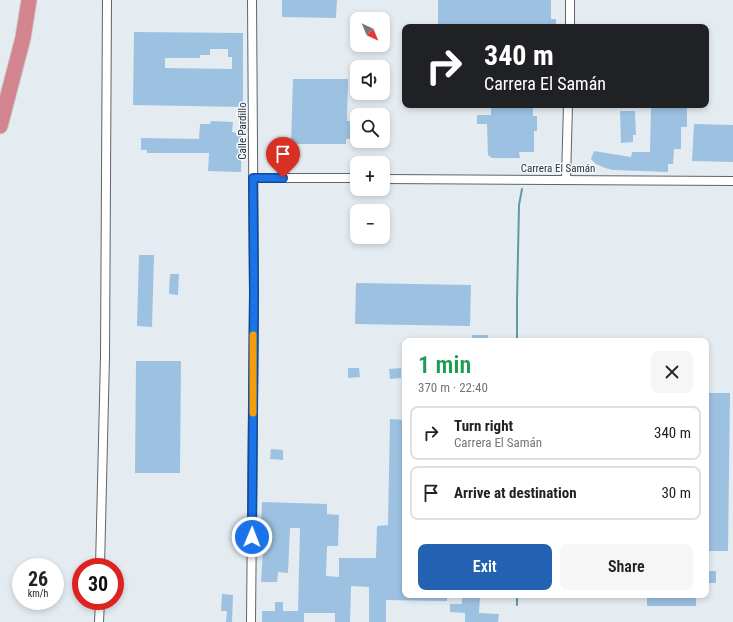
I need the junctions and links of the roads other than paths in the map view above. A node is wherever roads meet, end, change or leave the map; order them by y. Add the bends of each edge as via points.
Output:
1 (24, 0) edge
2 (29, 0) edge
3 (107, 0) edge
4 (252, 0) edge
5 (570, 0) edge
6 (570, 24) edge
7 (22, 38) junction
8 (568, 108) edge
9 (0, 126) edge
10 (253, 178) junction
11 (350, 178) edge
12 (390, 178) edge
13 (566, 179) junction
14 (733, 181) edge
15 (100, 558) edge
16 (251, 622) edge

1 - 7 highway
2 - 7 highway
3 - 15 street via 105,349
4 - 10 street, Calle Pardillo
5 - 6 street
7 - 9 highway
8 - 13 street
10 - 11 street
10 - 16 street, Calle Pardillo
12 - 13 street, Carrera El Samán
13 - 14 street, Carrera El Samán

